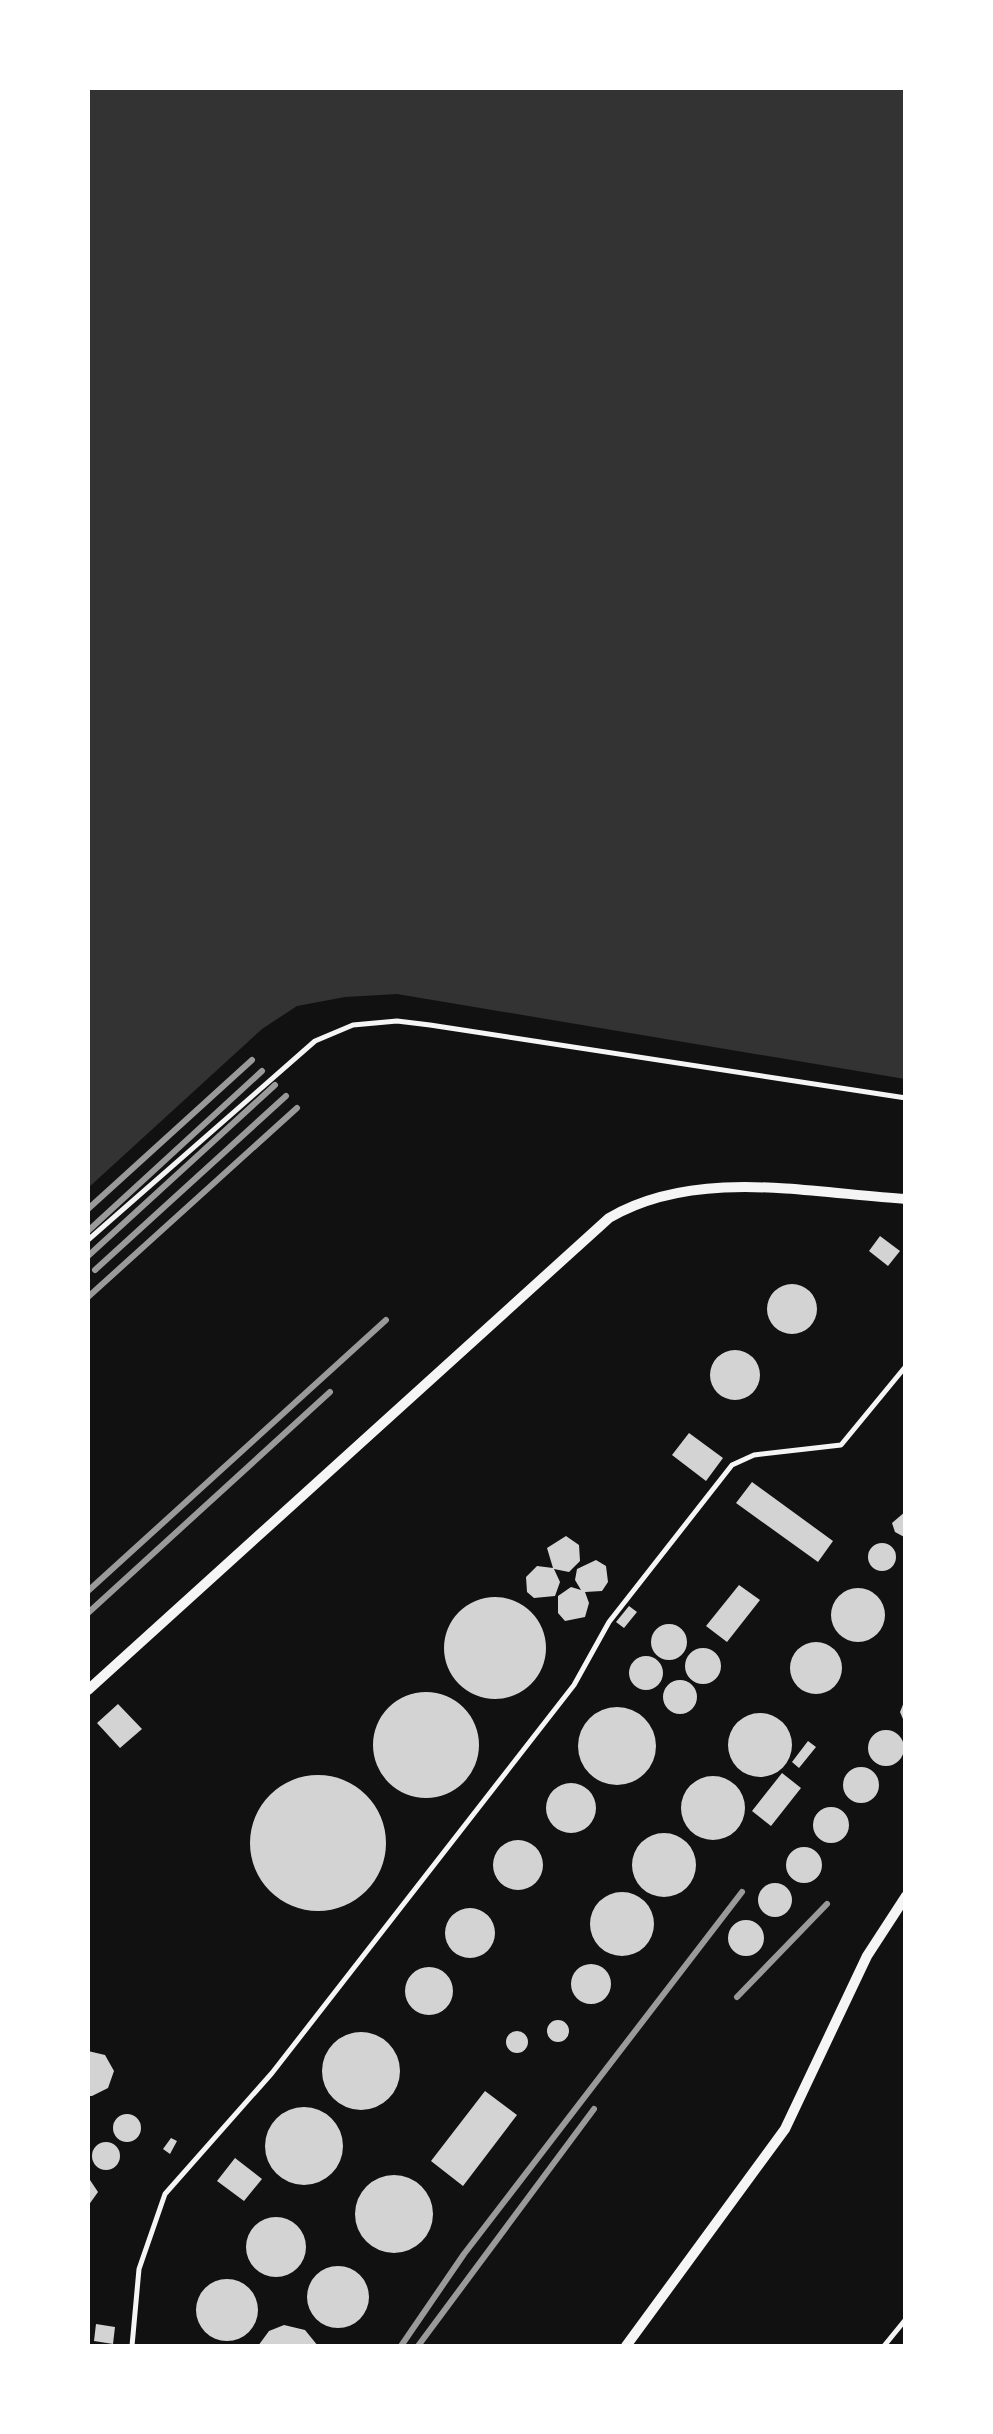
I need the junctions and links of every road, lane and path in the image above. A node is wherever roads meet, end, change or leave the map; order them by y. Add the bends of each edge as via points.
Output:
1 (906, 1098) edge
2 (906, 1199) edge
3 (88, 1240) edge
4 (906, 1366) edge
5 (88, 1690) edge
6 (906, 1896) edge
7 (906, 2318) edge
8 (132, 2346) edge
9 (626, 2346) edge
10 (884, 2346) edge

1 - 3 lane via 397,1020 336,1031 280,1068
2 - 5 street via 696,1188 643,1200 590,1233
4 - 8 lane via 848,1440 740,1459 698,1508 609,1622 550,1716 272,2073 165,2194 139,2269
6 - 9 street via 867,1956 765,2160
7 - 10 lane

